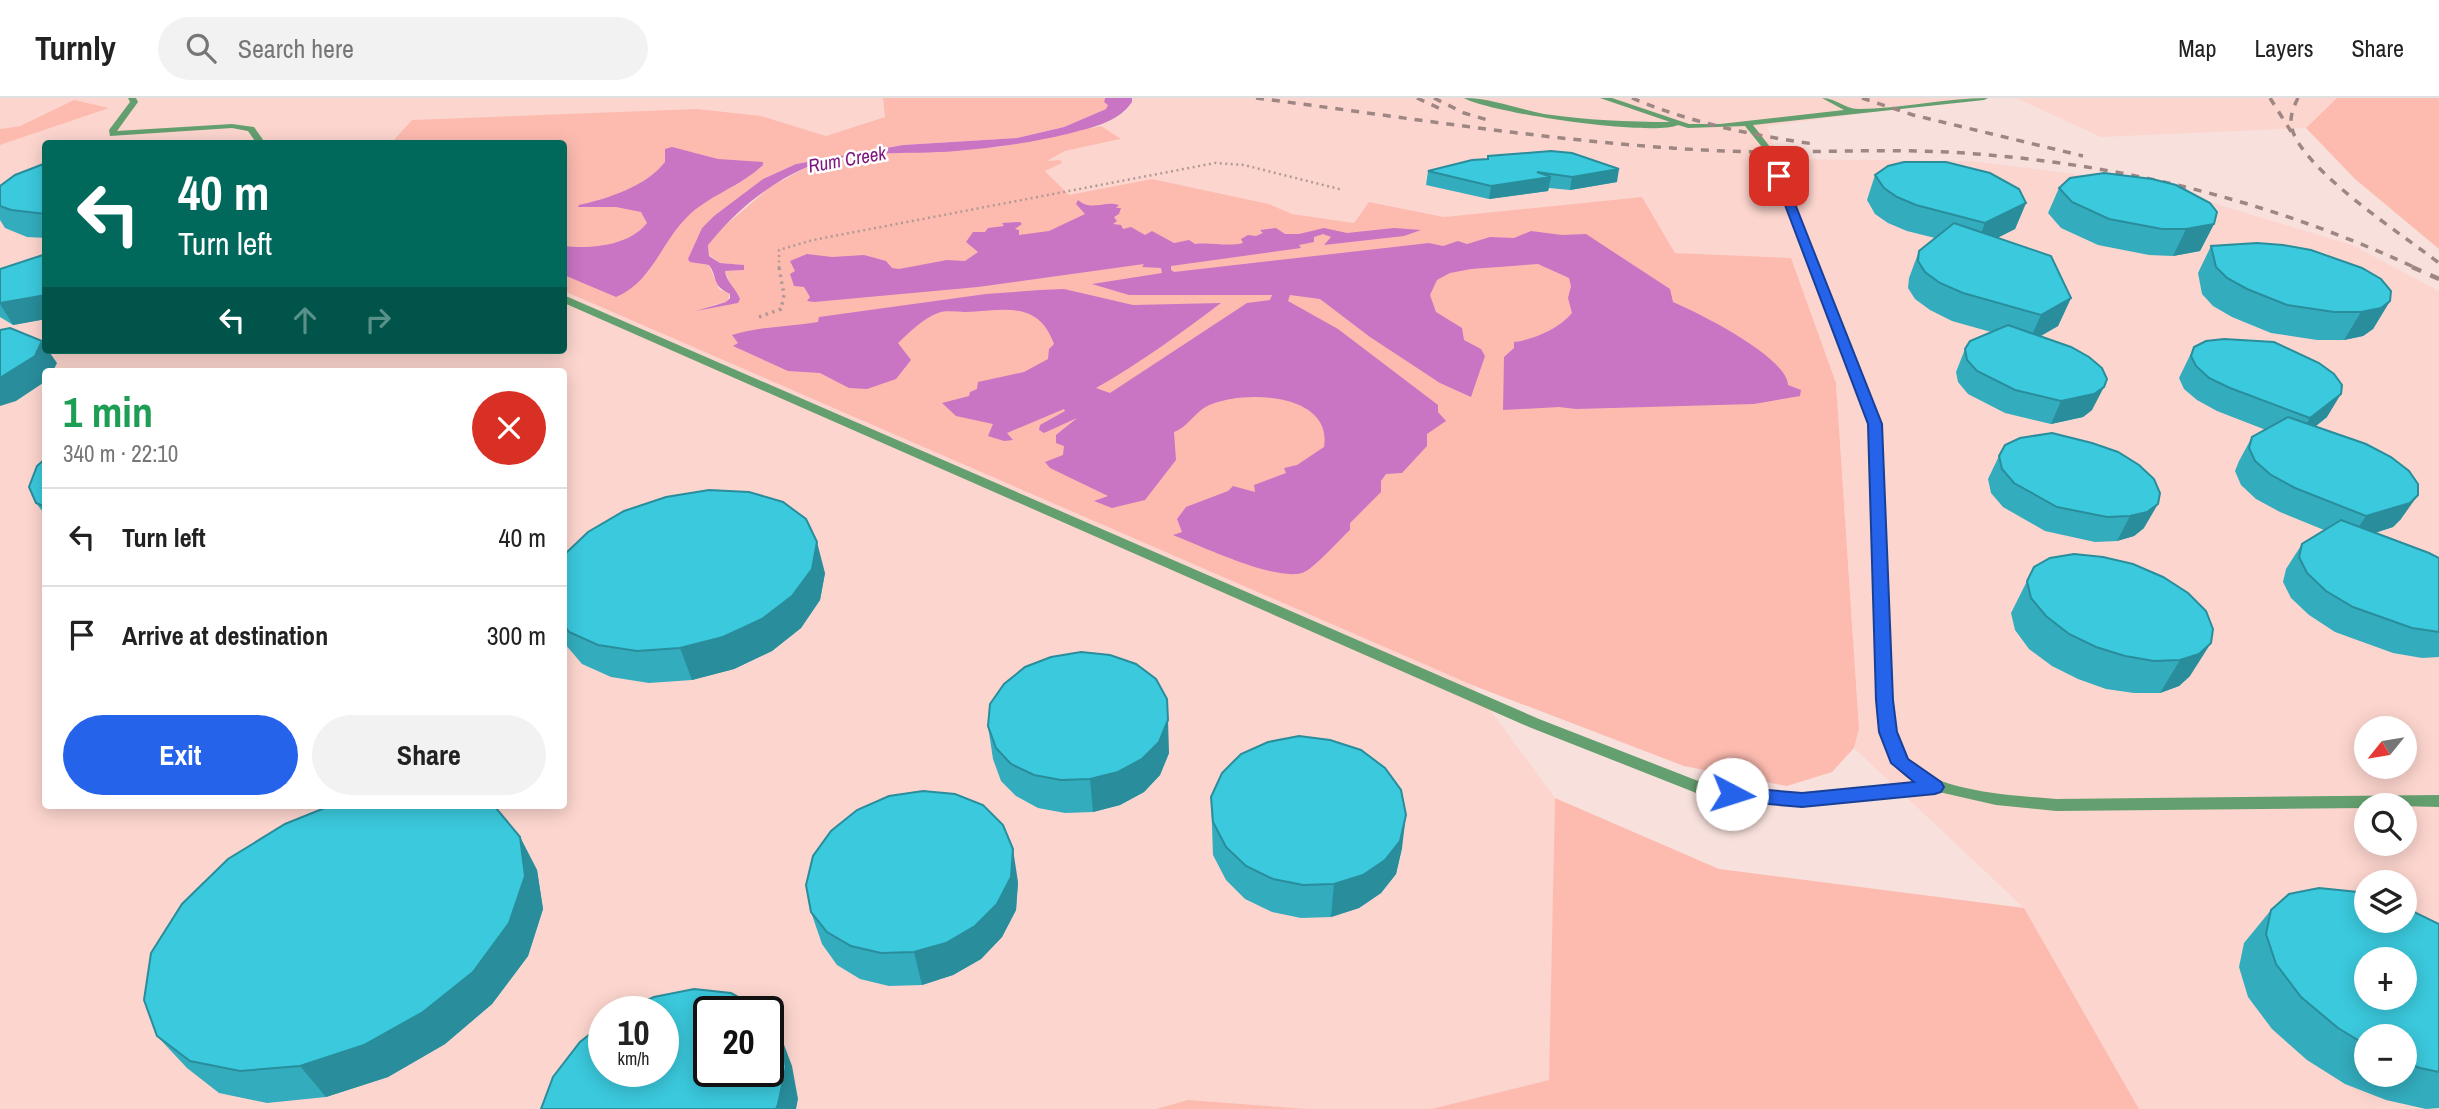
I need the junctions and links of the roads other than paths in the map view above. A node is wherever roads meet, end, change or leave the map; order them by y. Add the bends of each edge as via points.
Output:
1 (132, 98) edge
2 (1468, 98) edge
3 (1604, 98) edge
4 (1826, 98) edge
5 (1984, 98) edge
6 (1853, 112) junction
7 (1748, 123) junction
8 (1688, 125) junction
9 (259, 140) edge
10 (567, 300) edge
11 (1935, 787) junction
12 (2439, 801) edge

1 - 9 lane via 134,102 113,134 232,126 251,129
2 - 8 lane via 1561,120
3 - 8 lane
4 - 6 lane
5 - 6 lane
6 - 7 lane
7 - 8 lane
7 - 11 lane via 1770,152 1875,424 1888,732 1900,763
10 - 11 lane via 1509,712 1709,792 1802,800
11 - 12 lane via 2056,805

